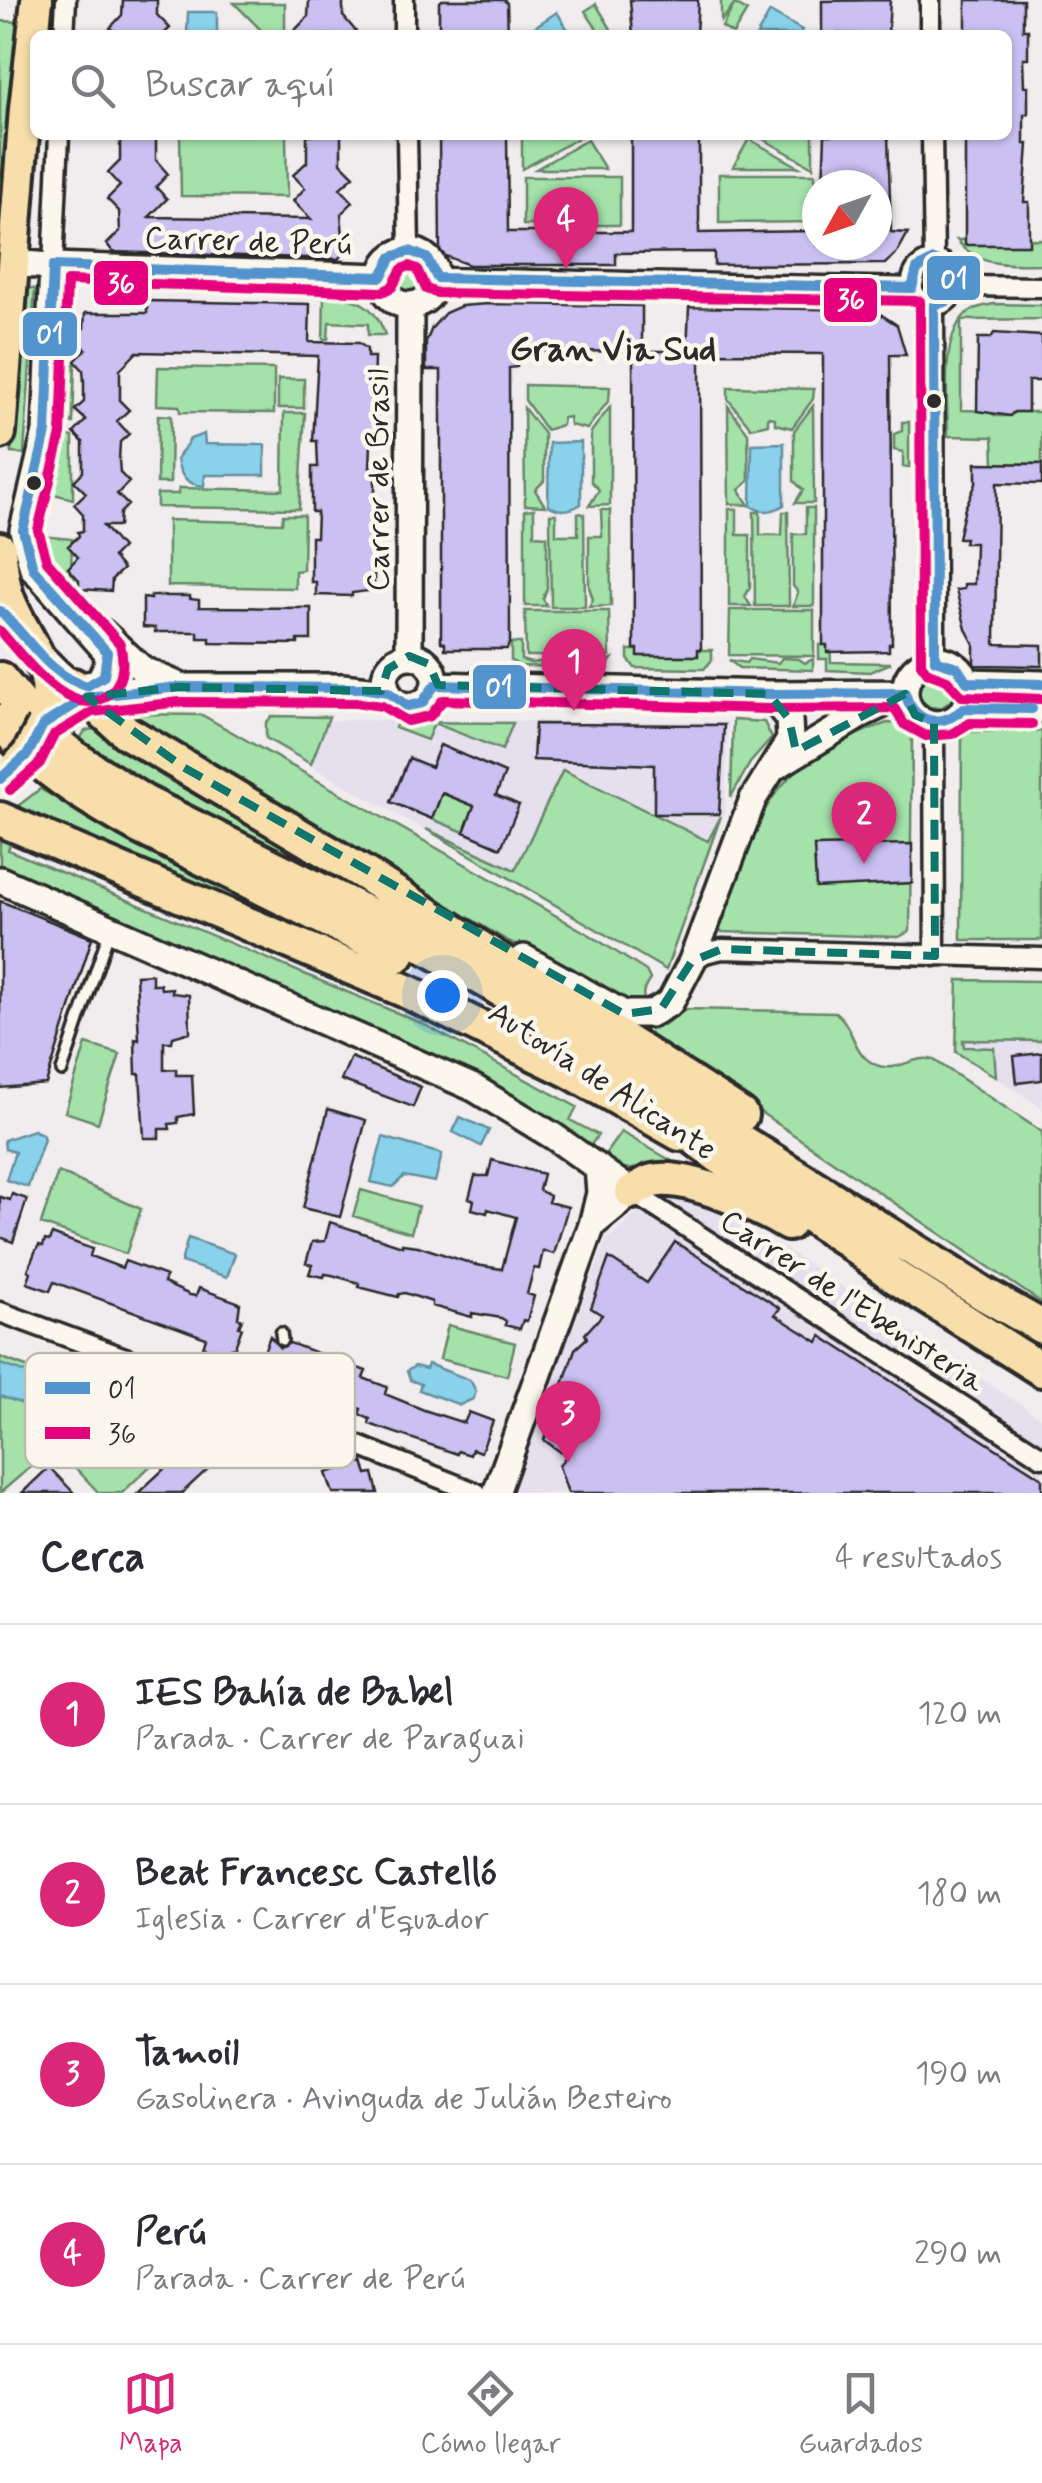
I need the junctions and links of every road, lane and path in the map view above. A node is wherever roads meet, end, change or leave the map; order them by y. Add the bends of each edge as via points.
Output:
1 (38, 0) edge
2 (54, 0) edge
3 (66, 0) edge
4 (404, 0) edge
5 (930, 0) edge
6 (37, 30) edge
7 (43, 30) edge
8 (64, 30) edge
9 (404, 30) edge
10 (930, 30) edge
11 (30, 101) edge
12 (60, 140) edge
13 (406, 140) edge
14 (932, 140) edge
15 (409, 250) junction
16 (14, 255) junction
17 (934, 260) junction
18 (53, 266) junction
19 (112, 268) junction
20 (381, 277) junction
21 (437, 278) junction
22 (956, 286) junction
23 (1042, 287) edge
24 (912, 288) junction
25 (410, 306) junction
26 (934, 306) junction
27 (51, 309) junction
28 (0, 433) edge
29 (0, 548) edge
30 (65, 604) junction
31 (0, 610) edge
32 (102, 632) joint
33 (34, 646) junction
34 (409, 656) junction
35 (935, 660) junction
36 (0, 679) edge
37 (1042, 684) edge
38 (436, 685) junction
39 (179, 687) junction
40 (80, 691) junction
41 (388, 692) junction
42 (769, 694) junction
43 (905, 694) junction
44 (966, 695) junction
45 (1042, 709) edge
46 (49, 720) junction
47 (0, 721) edge
48 (934, 723) junction
49 (775, 767) junction
50 (8, 772) edge
51 (0, 819) edge
52 (366, 874) junction
53 (0, 880) edge
54 (111, 927) junction
55 (935, 956) junction
56 (1042, 958) edge
57 (692, 961) junction
58 (62, 1071) dead end
59 (717, 1155) junction
60 (598, 1166) junction
61 (632, 1192) junction
62 (592, 1225) junction
63 (894, 1276) junction
64 (0, 1312) edge
65 (1042, 1324) edge
66 (111, 1353) edge
67 (1042, 1370) edge
68 (355, 1444) edge
69 (1042, 1458) edge
70 (477, 1493) edge
71 (496, 1493) edge

1 - 6 main road
2 - 7 main road
3 - 8 street
4 - 9 street
5 - 10 street
11 - 16 main road
12 - 18 street
13 - 15 street
14 - 17 street
15 - 20 street via 387,260
15 - 21 street via 427,256
16 - 18 street, Carrer de Perú via 22,264
16 - 28 main road
17 - 22 street via 948,265
17 - 24 street via 917,269
18 - 19 street, Carrer de Perú
18 - 27 street
19 - 20 street, Carrer de Perú
19 - 27 street, Carrer de Perú via 69,284
20 - 25 street via 392,300
21 - 24 street
21 - 25 street via 430,296
22 - 23 street
22 - 26 street via 946,302
24 - 26 street
25 - 34 street, Carrer de Brasil
26 - 35 street
27 - 30 street via 46,432 23,530 33,568
29 - 33 main road via 8,597
30 - 32 street
30 - 40 street via 107,652 99,682
31 - 33 main road
32 - 39 street via 144,670
33 - 40 street
33 - 46 main road
34 - 38 street via 429,664
34 - 41 street via 388,668
35 - 43 street via 916,668
35 - 44 street via 957,668
36 - 65 highway, Autovía de Alicante via 48,736 144,802 488,982
37 - 44 street
38 - 41 street via 414,706
38 - 42 street
39 - 40 street
39 - 41 street
40 - 46 street
40 - 52 highway via 126,732
42 - 43 street
42 - 49 street via 791,728
43 - 48 street via 915,716
43 - 49 street
44 - 45 street
44 - 48 street via 956,718
46 - 50 main road, bridge
47 - 59 highway, Autovía de Alicante via 38,762 98,804 518,1020 638,1095
48 - 55 street
49 - 57 street via 753,799
51 - 59 highway via 406,991 570,1071
52 - 57 street via 413,891 624,1014 650,1014 670,1002
52 - 65 highway via 764,1130
53 - 54 street
54 - 58 lane
54 - 60 street via 474,1088
55 - 56 street
55 - 57 street via 722,950
59 - 63 highway, Autovía de Alicante
60 - 61 street
60 - 62 street
61 - 62 street
61 - 63 highway via 654,1180 697,1185 753,1204 851,1263
61 - 69 street, Carrer de l'Ebenisteria
62 - 71 street
63 - 67 highway, Autovía de Alicante
64 - 66 street
68 - 70 street

